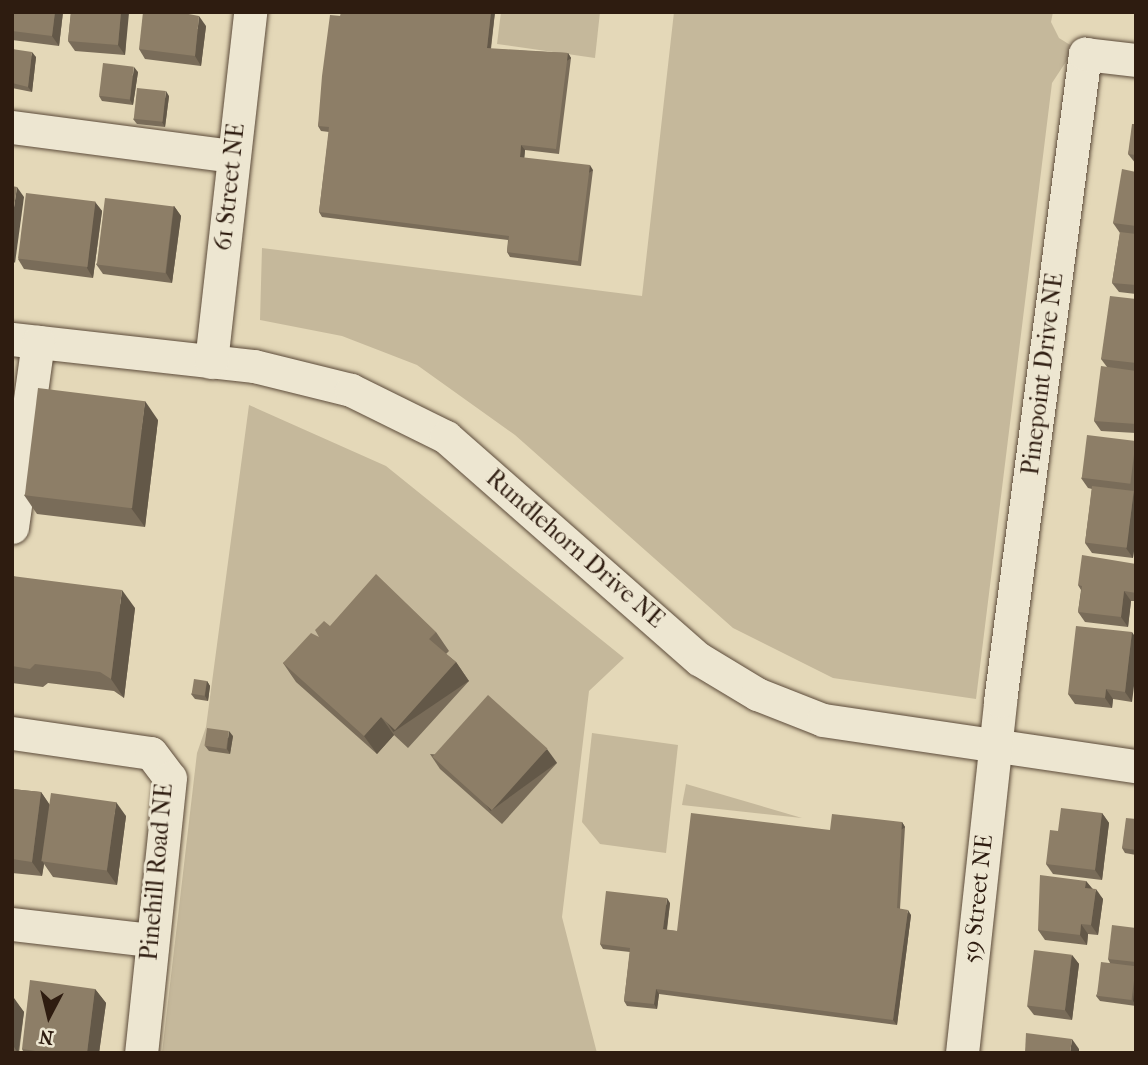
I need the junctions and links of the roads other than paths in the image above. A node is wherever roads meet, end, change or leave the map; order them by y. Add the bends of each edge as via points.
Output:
1 (250, 12) edge
2 (1136, 60) edge
3 (12, 127) edge
4 (233, 156) junction
5 (25, 340) edge
6 (211, 362) junction
7 (21, 401) edge
8 (15, 491) edge
9 (12, 527) edge
10 (12, 733) edge
11 (994, 746) junction
12 (1136, 766) edge
13 (12, 924) edge
14 (151, 940) junction
15 (141, 1053) edge
16 (962, 1053) edge

1 - 4 street, 61 Street NE
2 - 11 street, Pinepoint Drive NE via 1085,54
3 - 4 street
4 - 6 street, 61 Street NE
5 - 6 street, Rundlehorn Drive NE
5 - 7 street
6 - 11 street, Rundlehorn Drive NE via 254,366 351,390 446,436 699,659 757,694 823,720
7 - 8 street
8 - 9 street
10 - 14 street, Pinehill Road NE via 151,753 170,778
11 - 12 street, Rundlehorn Drive NE
11 - 16 street, 59 Street NE
13 - 14 street
14 - 15 street, Pinehill Road NE

